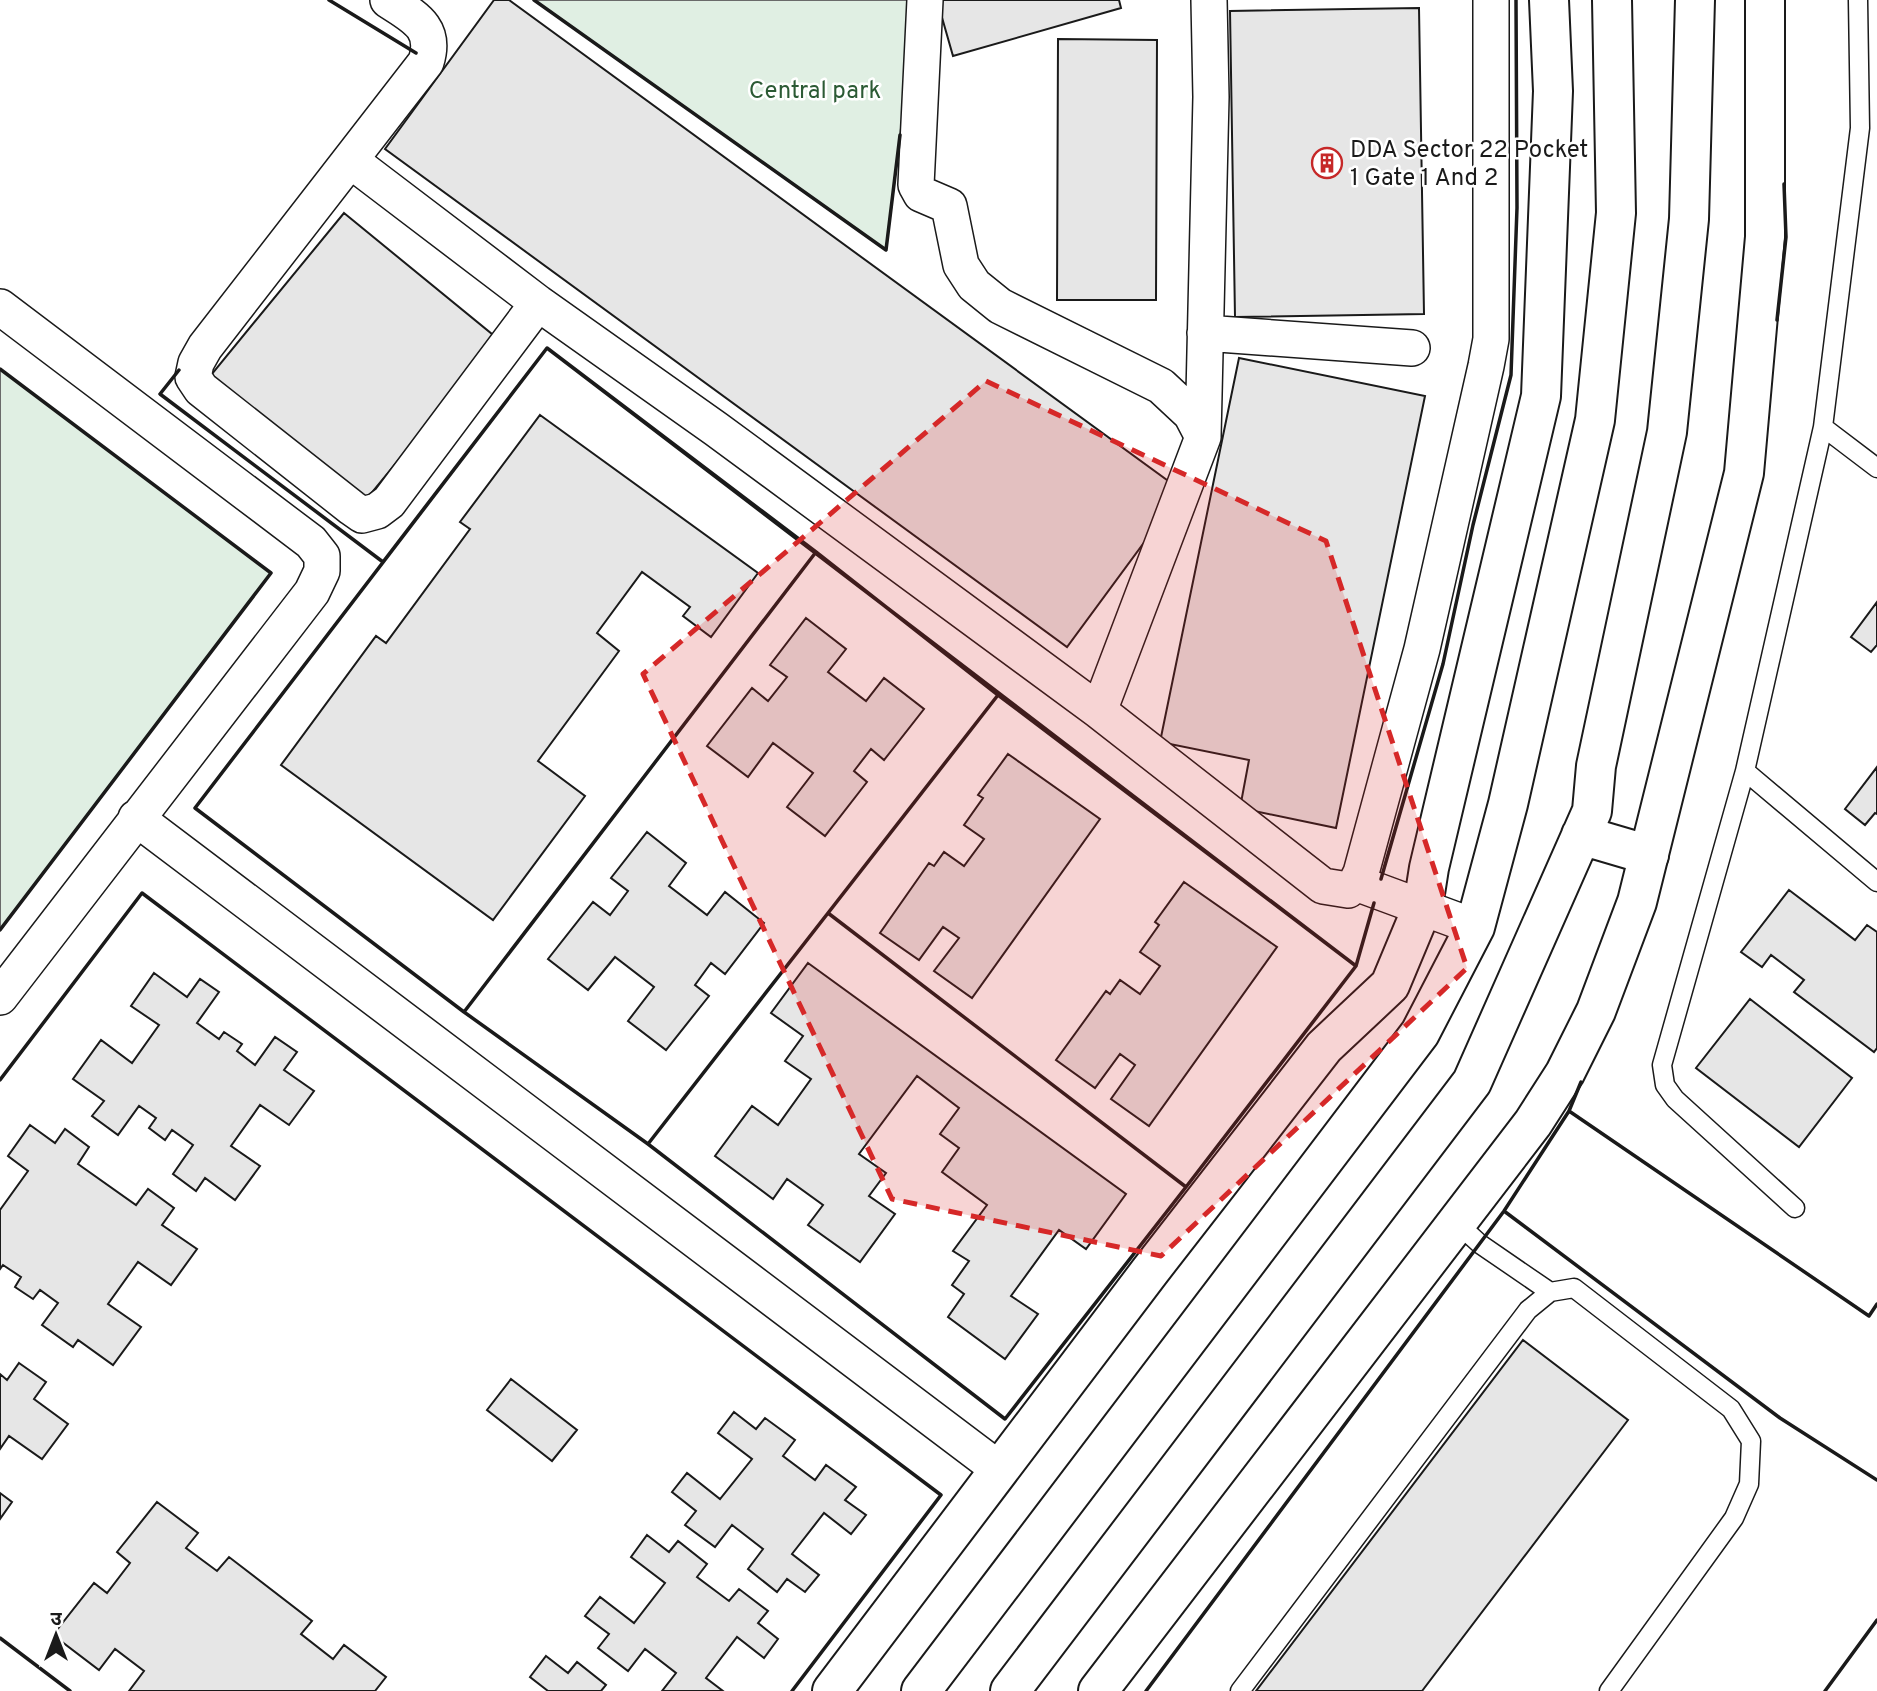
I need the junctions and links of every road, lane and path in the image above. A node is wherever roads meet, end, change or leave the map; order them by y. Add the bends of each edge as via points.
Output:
1 (388, 0) edge
2 (925, 0) edge
3 (1209, 0) edge
4 (1491, 0) edge
5 (1549, 0) edge
6 (1612, 0) edge
7 (1695, 0) edge
8 (1765, 0) edge
9 (1858, 0) edge
10 (1869, 129) edge
11 (350, 160) junction
12 (538, 303) junction
13 (0, 307) edge
14 (1205, 334) junction
15 (1412, 348) dead end
16 (1823, 426) junction
17 (1203, 437) junction
18 (1877, 468) edge
19 (1099, 711) junction
20 (1745, 771) junction
21 (136, 818) junction
22 (1581, 835) junction
23 (1649, 855) junction
24 (1877, 882) edge
25 (1356, 884) junction
26 (1423, 906) junction
27 (1475, 927) junction
28 (0, 997) edge
29 (1795, 1208) dead end
30 (1457, 1223) junction
31 (1550, 1292) junction
32 (1000, 1470) junction
33 (832, 1691) edge
34 (921, 1691) edge
35 (1010, 1691) edge
36 (1097, 1691) edge
37 (1240, 1691) edge
38 (1609, 1691) edge

1 - 11 street via 418,20 428,33 430,49 426,62
2 - 17 street via 916,185 921,194 949,206 961,264 974,285 1000,306 1161,386 1191,414
3 - 14 street
4 - 25 street via 1489,348 1422,649
5 - 26 main road via 1553,91 1541,396
6 - 27 main road via 1616,213 1595,420 1508,804
7 - 22 main road via 1689,219 1667,432 1597,766 1592,811
8 - 23 main road via 1765,237 1744,473
9 - 10 lane
10 - 16 lane
11 - 12 street
11 - 12 street via 205,347 193,377 352,508 362,514 390,502
12 - 19 street
13 - 21 street via 311,542 322,556 322,572 312,592
14 - 15 street
14 - 17 street
16 - 18 lane
16 - 20 lane
17 - 19 street
19 - 25 street via 1323,886 1348,890
20 - 24 lane
20 - 29 lane via 1662,1065 1665,1085 1675,1099
21 - 28 street
21 - 32 street
22 - 23 main road
22 - 35 main road via 1472,1082
23 - 30 main road via 1597,1011 1565,1073
25 - 26 street
26 - 27 street
26 - 32 main road via 1390,985 1324,1047
27 - 34 main road via 1420,1034
30 - 31 lane
30 - 36 main road
31 - 37 lane via 1528,1310
31 - 38 lane via 1574,1288 1731,1409 1751,1441 1749,1483 1734,1518
32 - 33 main road

